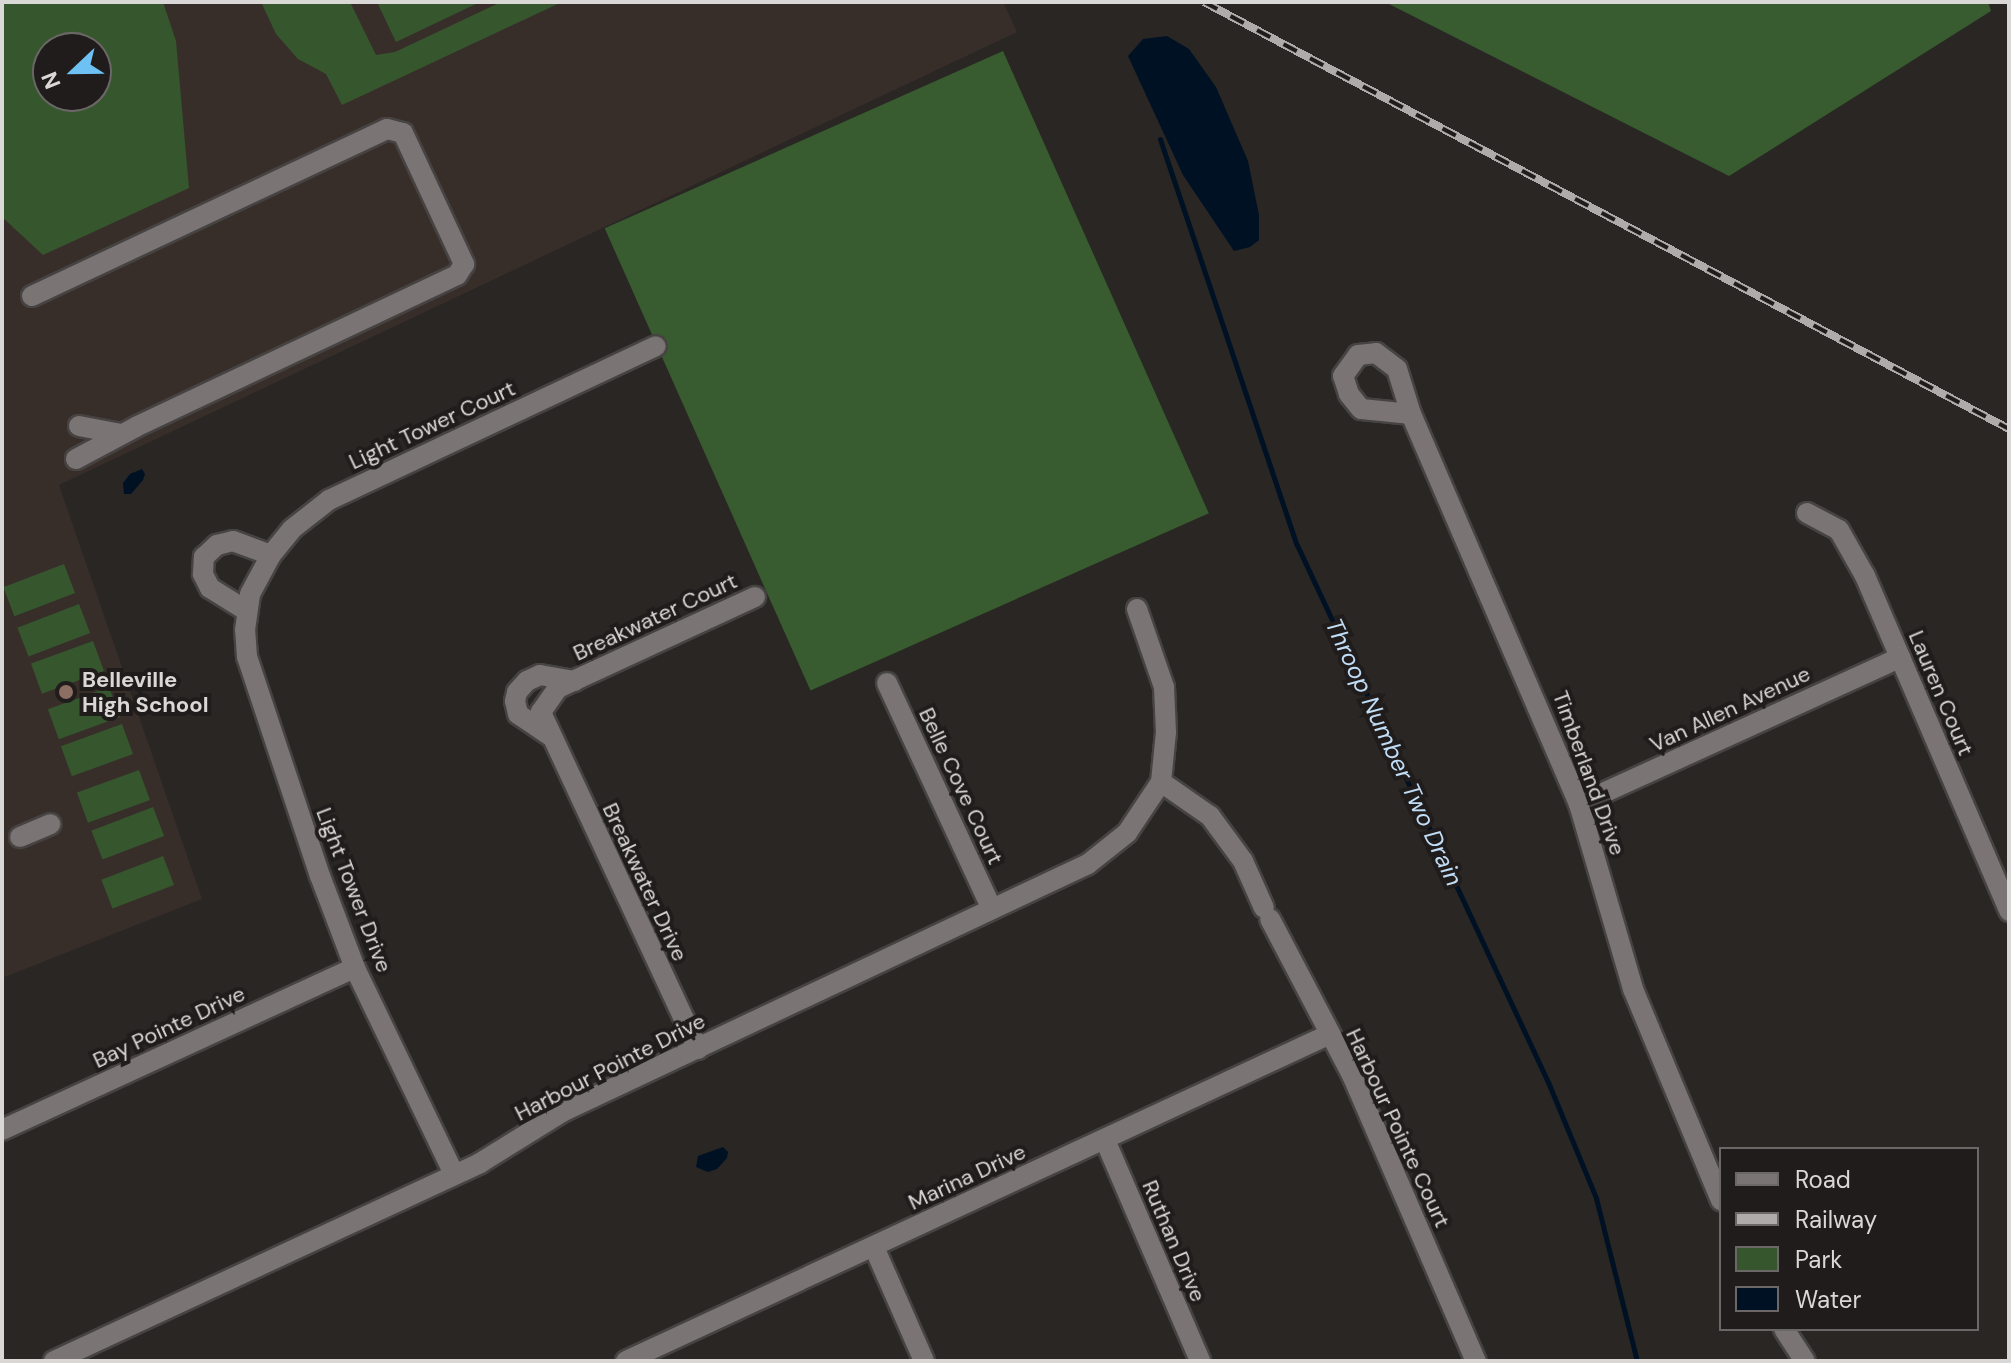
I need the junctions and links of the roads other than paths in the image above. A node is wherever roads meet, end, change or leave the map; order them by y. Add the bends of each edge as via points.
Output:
1 (32, 296) dead end
2 (656, 346) dead end
3 (1411, 414) dead end
4 (79, 426) dead end
5 (121, 434) junction
6 (76, 459) dead end
7 (1807, 513) dead end
8 (271, 555) junction
9 (256, 582) joint
10 (755, 597) dead end
11 (1137, 609) dead end
12 (247, 611) junction
13 (1900, 658) junction
14 (574, 681) junction
15 (887, 683) dead end
16 (549, 735) junction
17 (1161, 782) junction
18 (1579, 804) junction
19 (50, 824) dead end
20 (20, 837) dead end
21 (992, 909) junction
22 (2009, 911) edge
23 (355, 968) junction
24 (1328, 1035) junction
25 (698, 1049) junction
26 (2, 1130) edge
27 (1105, 1140) junction
28 (454, 1174) junction
29 (1719, 1195) edge
30 (874, 1247) junction
31 (1785, 1331) edge
32 (54, 1361) edge
33 (626, 1361) edge
34 (924, 1361) edge
35 (1200, 1361) edge
36 (1476, 1361) edge
37 (1805, 1361) edge

1 - 5 street via 387,129 403,133 464,264 457,275
2 - 8 street, Light Tower Court via 329,500 292,529
3 - 18 street, Timberland Drive
4 - 5 street
5 - 6 street
7 - 13 street, Lauren Court via 1839,530
8 - 9 street, Light Tower Court
8 - 12 street via 233,541 217,545 204,557 203,574 210,588
9 - 12 street, Light Tower Drive
10 - 14 street, Breakwater Court
11 - 17 street via 1164,687
12 - 23 street, Light Tower Drive via 253,680
13 - 18 street, Van Allen Avenue
13 - 22 street, Lauren Court
14 - 16 street, Breakwater Court via 551,693 541,712
14 - 16 street, Breakwater Court via 540,675 517,692 518,714
15 - 21 street, Belle Cove Court
16 - 25 street, Breakwater Drive
17 - 21 street, Harbour Pointe Drive via 1112,847 1075,871
17 - 24 street, Harbour Pointe Court via 1210,816 1243,861
18 - 29 street, Timberland Drive via 1633,989
19 - 20 street
21 - 25 street, Harbour Pointe Drive
23 - 26 street, Bay Pointe Drive
23 - 28 street, Light Tower Drive
24 - 27 street, Marina Drive
24 - 36 street, Harbour Pointe Court via 1376,1128
25 - 28 street, Harbour Pointe Drive via 564,1111
27 - 30 street, Marina Drive
27 - 35 street, Ruthan Drive
28 - 32 street, Harbour Pointe Drive
30 - 33 street, Marina Drive
30 - 34 street
31 - 37 street

